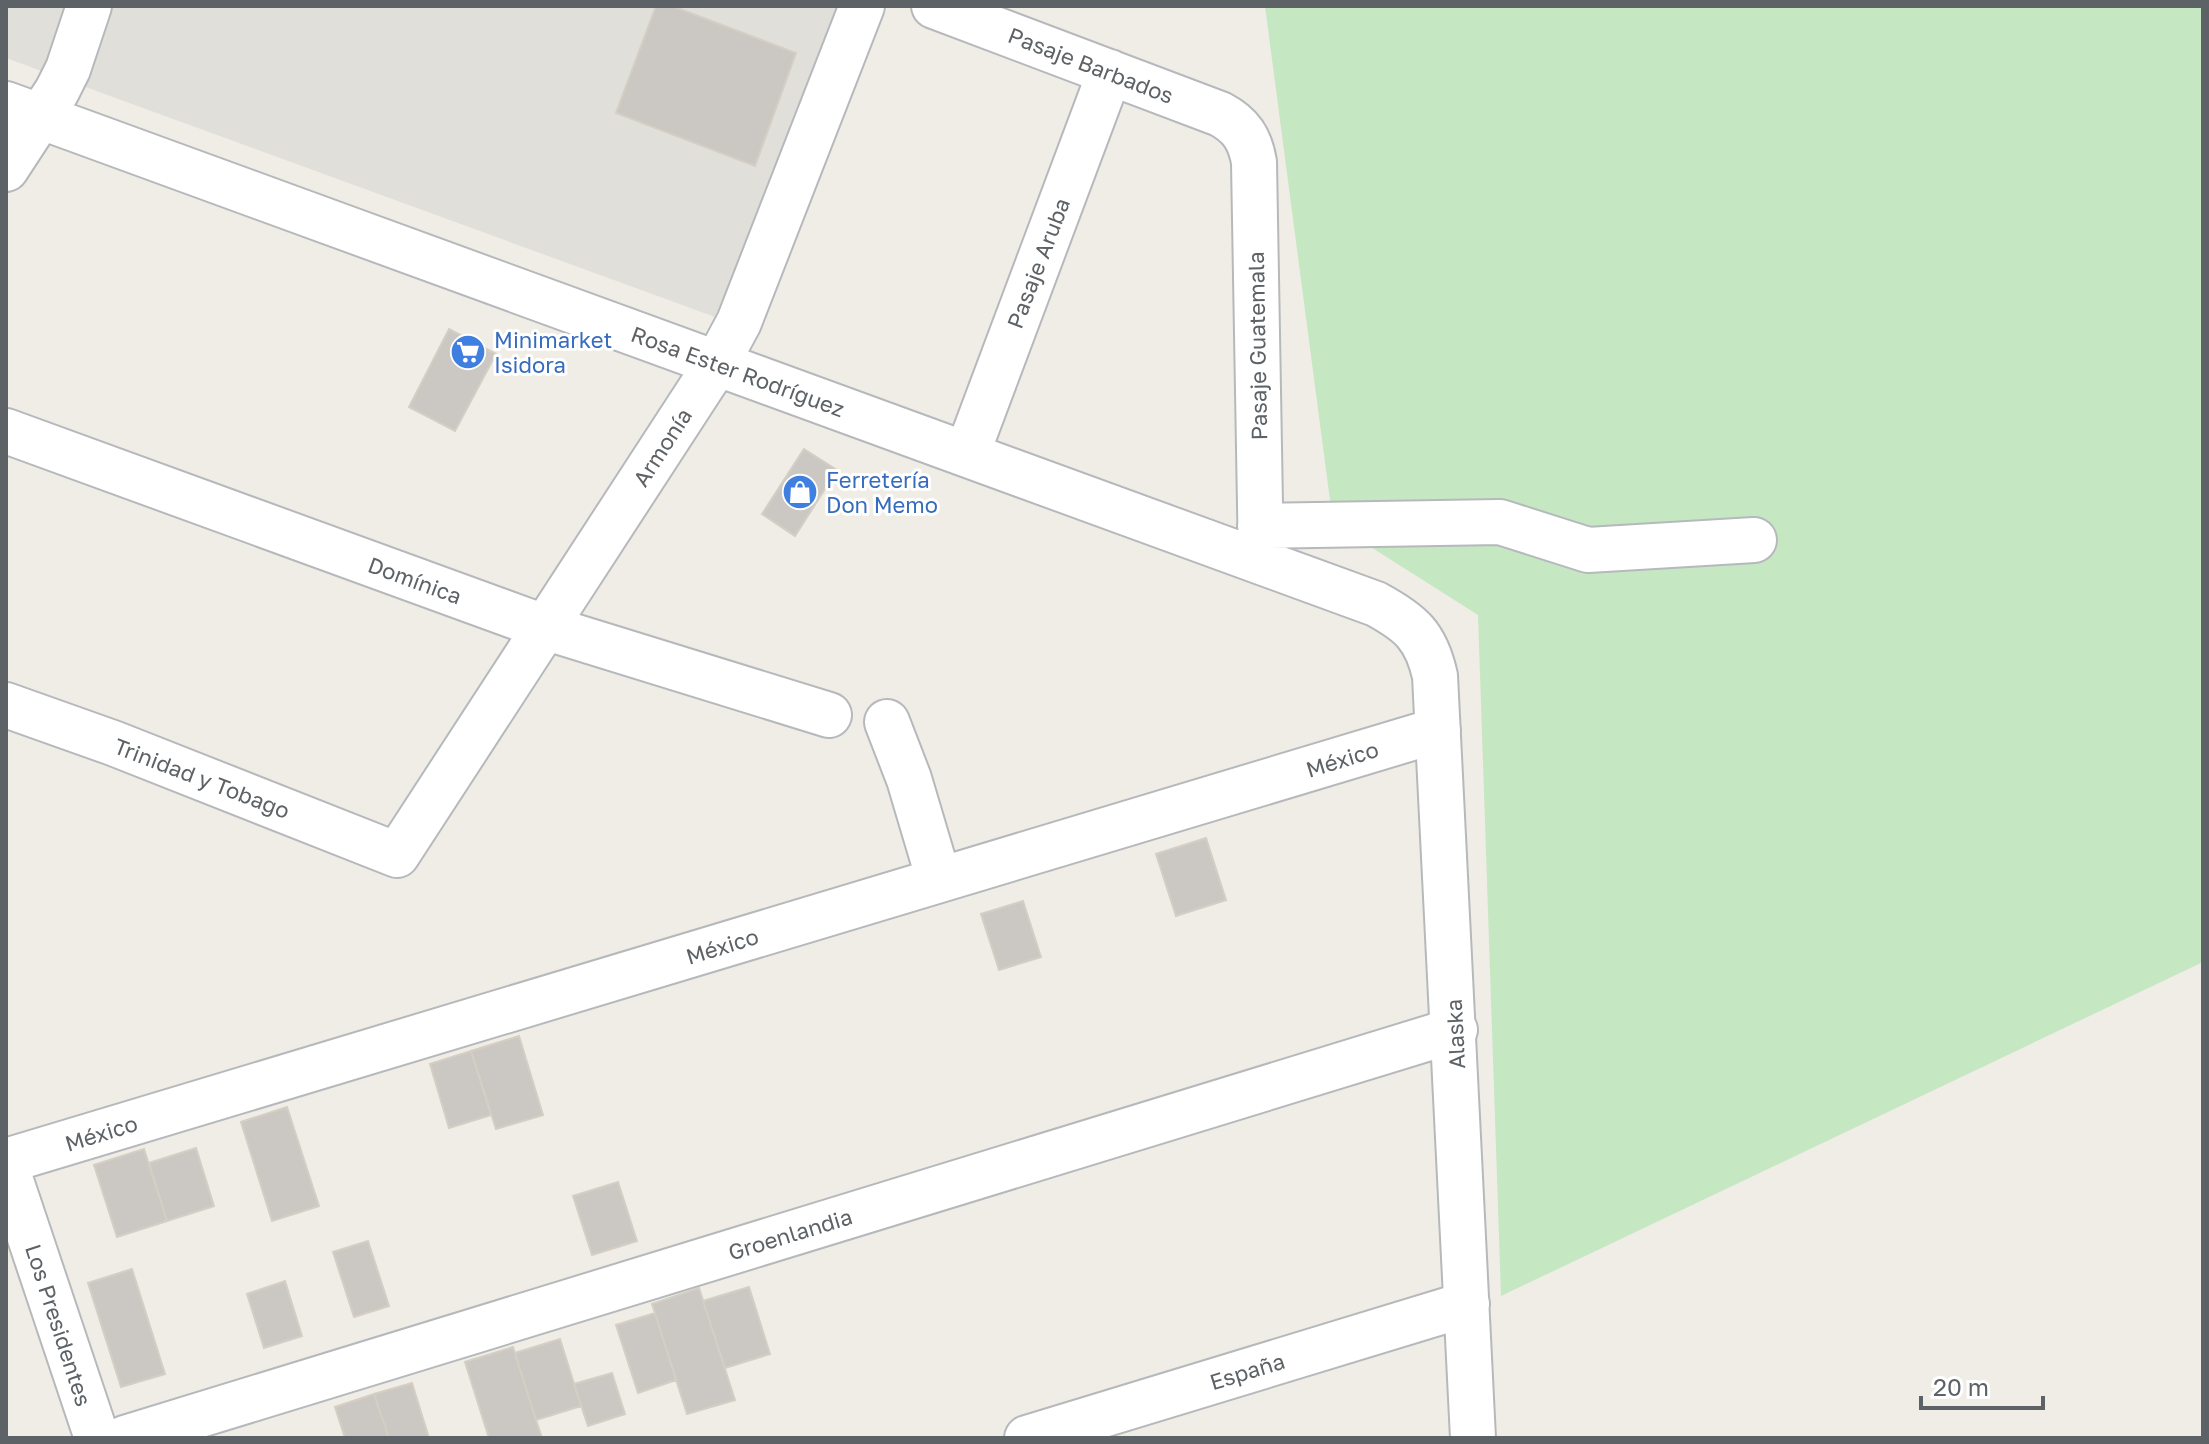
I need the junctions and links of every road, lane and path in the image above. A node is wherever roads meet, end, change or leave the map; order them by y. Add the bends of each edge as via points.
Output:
1 (89, 6) edge
2 (862, 6) edge
3 (934, 6) edge
4 (1110, 72) junction
5 (24, 110) edge
6 (1244, 132) joint
7 (6, 169) edge
8 (717, 363) junction
9 (6, 431) edge
10 (967, 454) junction
11 (1754, 540) dead end
12 (1261, 544) junction
13 (544, 627) junction
14 (1418, 633) joint
15 (6, 705) edge
16 (829, 715) dead end
17 (887, 722) dead end
18 (1438, 730) junction
19 (397, 855) joint
20 (939, 880) junction
21 (1455, 1030) junction
22 (6, 1164) edge
23 (1467, 1304) junction
24 (97, 1438) edge
25 (125, 1438) edge
26 (1027, 1438) edge
27 (1473, 1438) edge

1 - 5 street via 68,69
2 - 8 street, Armonía via 739,322
3 - 4 street, Pasaje Barbados
4 - 6 street, Pasaje Barbados via 1220,114
4 - 10 street, Pasaje Aruba
5 - 7 street
5 - 8 street, Rosa Ester Rodríguez
6 - 12 street, Pasaje Guatemala via 1254,162
8 - 10 street, Rosa Ester Rodríguez
8 - 13 street, Armonía
9 - 13 street, Domínica
10 - 12 street, Rosa Ester Rodríguez
11 - 12 street via 1588,550 1500,522
12 - 14 street, Rosa Ester Rodríguez via 1398,616
13 - 16 street, Domínica
13 - 19 street, Armonía
14 - 18 street, Alaska via 1431,656
15 - 19 street, Trinidad y Tobago
17 - 20 street
18 - 20 street, México
18 - 21 street, Alaska
20 - 22 street, México
21 - 23 street, Alaska
21 - 25 street, Groenlandia
22 - 24 street, Los Presidentes
23 - 26 street, España
23 - 27 street, Alaska

